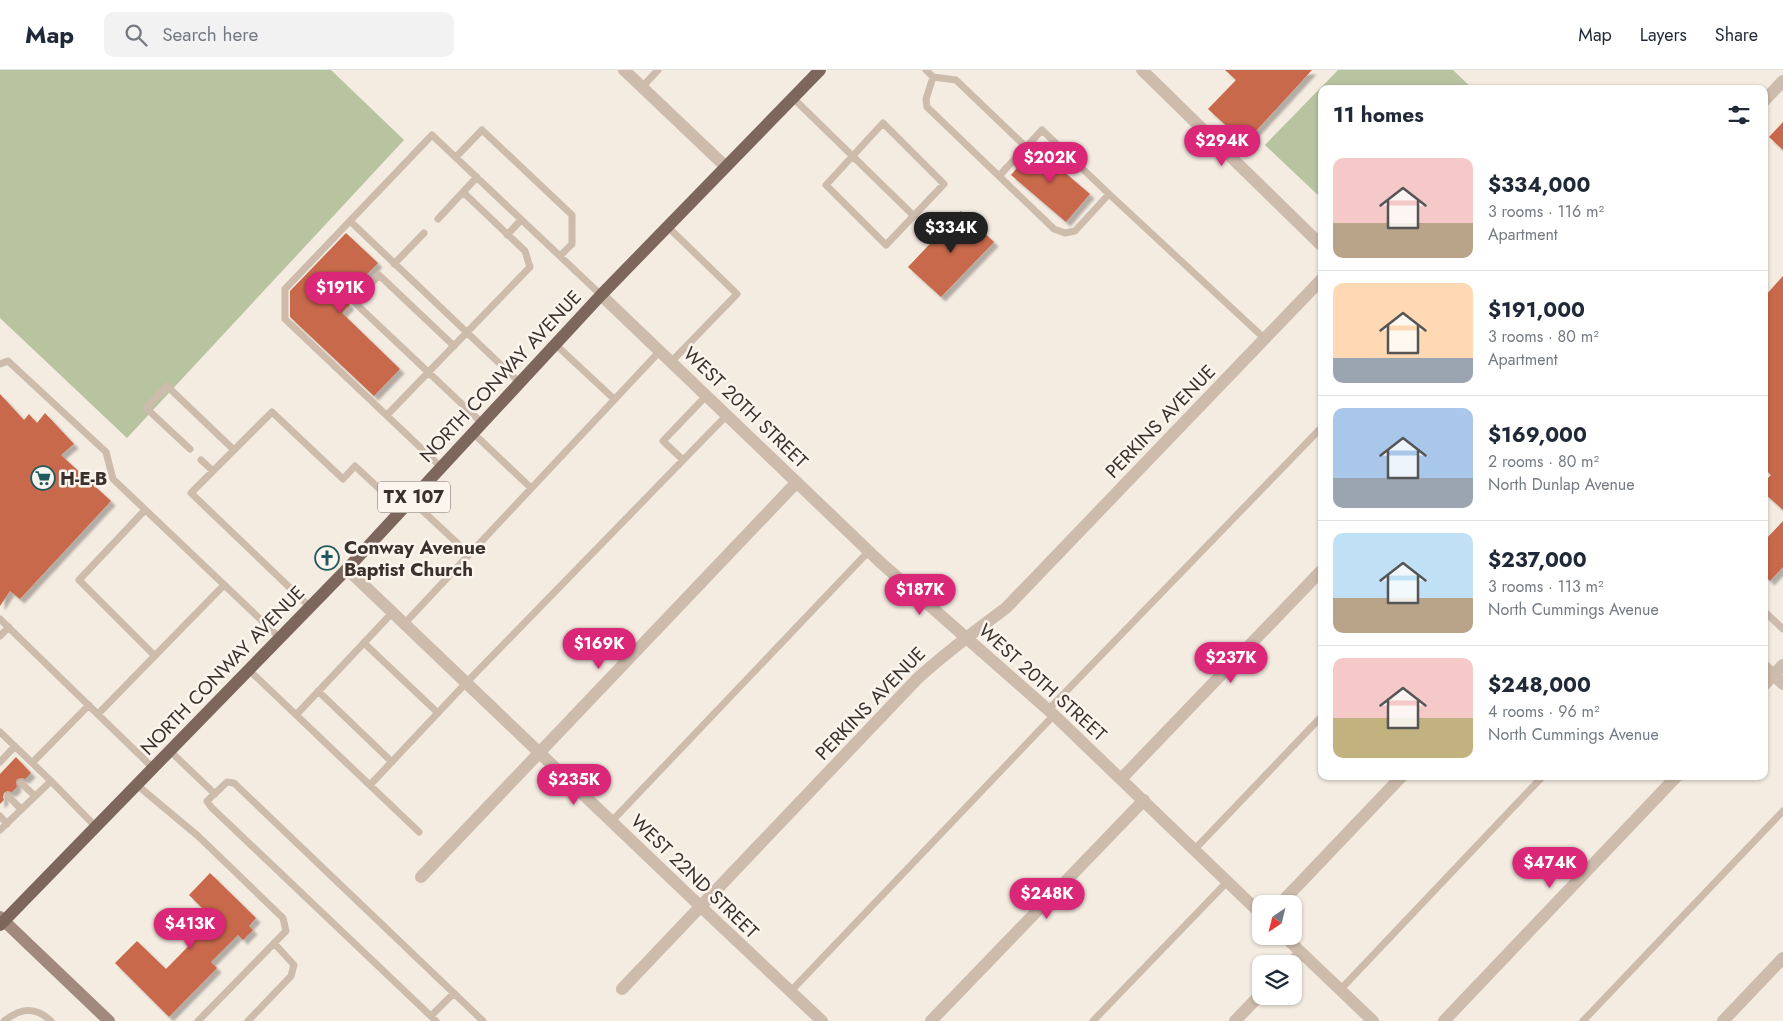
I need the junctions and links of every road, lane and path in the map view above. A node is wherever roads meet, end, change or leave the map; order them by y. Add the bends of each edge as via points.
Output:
1 (624, 70) edge
2 (658, 70) edge
3 (820, 70) edge
4 (926, 70) edge
5 (1142, 70) edge
6 (933, 76) junction
7 (1783, 81) edge
8 (642, 87) junction
9 (1768, 97) edge
10 (793, 98) junction
11 (1026, 146) junction
12 (853, 156) junction
13 (456, 157) junction
14 (725, 166) junction
15 (999, 176) junction
16 (476, 177) junction
17 (463, 192) junction
18 (1109, 194) junction
19 (914, 216) junction
20 (438, 219) dead end
21 (521, 220) junction
22 (350, 221) junction
23 (667, 226) junction
24 (424, 233) dead end
25 (508, 235) junction
26 (1318, 242) edge
27 (560, 256) junction
28 (394, 264) junction
29 (1318, 283) edge
30 (601, 295) junction
31 (467, 333) junction
32 (1265, 339) junction
33 (555, 344) junction
34 (454, 346) junction
35 (660, 351) junction
36 (671, 362) junction
37 (0, 364) edge
38 (429, 372) junction
39 (520, 383) junction
40 (706, 396) junction
41 (614, 399) junction
42 (387, 416) junction
43 (727, 416) junction
44 (482, 423) junction
45 (1318, 431) edge
46 (473, 433) junction
47 (190, 449) dead end
48 (234, 450) junction
49 (201, 460) dead end
50 (683, 460) junction
51 (441, 467) junction
52 (213, 471) junction
53 (797, 482) junction
54 (531, 488) junction
55 (411, 500) junction
56 (145, 510) junction
57 (402, 510) junction
58 (869, 552) junction
59 (469, 554) junction
60 (347, 569) junction
61 (1318, 574) edge
62 (224, 585) junction
63 (310, 607) junction
64 (392, 613) junction
65 (1768, 615) edge
66 (0, 619) edge
67 (404, 624) junction
68 (9, 627) junction
69 (1783, 630) edge
70 (0, 636) edge
71 (966, 637) junction
72 (280, 638) junction
73 (364, 643) junction
74 (155, 656) junction
75 (1783, 665) edge
76 (249, 670) junction
77 (1768, 670) edge
78 (466, 683) junction
79 (1783, 684) edge
80 (318, 691) junction
81 (89, 705) junction
82 (1051, 712) junction
83 (438, 713) junction
84 (98, 714) junction
85 (296, 715) junction
86 (1318, 720) edge
87 (0, 732) edge
88 (15, 746) junction
89 (170, 751) junction
90 (539, 754) junction
91 (392, 762) junction
92 (32, 763) junction
93 (2, 764) edge
94 (153, 768) junction
95 (1121, 778) junction
96 (1398, 780) edge
97 (1539, 780) edge
98 (1673, 780) edge
99 (50, 781) junction
100 (21, 783) dead end
101 (137, 785) junction
102 (370, 785) junction
103 (215, 794) junction
104 (8, 796) dead end
105 (34, 796) junction
106 (1144, 800) junction
107 (21, 810) junction
108 (1783, 811) edge
109 (0, 816) edge
110 (611, 822) junction
111 (7, 824) junction
112 (96, 827) junction
113 (0, 830) edge
114 (419, 832) dead end
115 (1194, 850) junction
116 (421, 877) dead end
117 (1227, 882) junction
118 (1289, 895) edge
119 (700, 906) junction
120 (1252, 906) edge
121 (1, 921) edge
122 (274, 943) junction
123 (1293, 945) edge
124 (1301, 953) joint
125 (1783, 958) edge
126 (622, 989) dead end
127 (1340, 990) junction
128 (790, 992) junction
129 (454, 993) junction
130 (1252, 1003) edge
131 (434, 1018) edge
132 (4, 1021) edge
133 (51, 1021) edge
134 (109, 1021) edge
135 (198, 1021) edge
136 (248, 1021) edge
137 (483, 1021) edge
138 (822, 1021) edge
139 (931, 1021) edge
140 (1093, 1021) edge
141 (1235, 1021) edge
142 (1373, 1021) edge
143 (1444, 1021) edge
144 (1583, 1021) edge
145 (1723, 1021) edge

1 - 8 street
2 - 8 lane
3 - 10 main road, NORTH CONWAY AVENUE / TX 107
4 - 6 lane
5 - 26 street
6 - 11 lane via 956,80
6 - 15 lane via 926,99 927,107
7 - 9 street
8 - 14 street
10 - 12 lane
10 - 14 main road, NORTH CONWAY AVENUE / TX 107
11 - 15 lane
11 - 18 lane via 1042,130
12 - 19 lane
12 - 19 lane via 826,185 886,244
12 - 19 lane via 883,123 944,184
13 - 16 lane
13 - 22 lane via 432,136
13 - 27 lane via 482,130 572,215 572,244
14 - 23 main road, NORTH CONWAY AVENUE / TX 107
15 - 18 lane via 1054,229 1064,233 1075,231
16 - 17 lane
16 - 21 lane
17 - 20 lane
17 - 25 lane
18 - 32 lane
21 - 25 lane
21 - 27 lane
22 - 28 lane
22 - 42 lane via 284,289 285,318
23 - 30 main road, NORTH CONWAY AVENUE / TX 107
23 - 36 lane via 737,294
24 - 28 lane
25 - 31 lane via 525,251 530,267
27 - 30 lane
28 - 31 lane
29 - 32 street, PERKINS AVENUE
30 - 33 main road, NORTH CONWAY AVENUE / TX 107
30 - 35 street, WEST 20TH STREET
31 - 34 lane
31 - 39 lane
32 - 71 street, PERKINS AVENUE via 1006,608
33 - 39 main road, NORTH CONWAY AVENUE / TX 107
33 - 41 lane
34 - 38 lane
34 - 38 lane via 380,275 354,302
35 - 36 street, WEST 20TH STREET
35 - 41 lane
36 - 40 street, WEST 20TH STREET
37 - 56 lane via 8,361 106,452 112,479
38 - 42 lane
38 - 44 lane
39 - 44 main road, NORTH CONWAY AVENUE / TX 107
40 - 43 street, WEST 20TH STREET
40 - 50 lane via 663,441
41 - 54 lane
42 - 51 lane
43 - 50 lane
43 - 53 street, WEST 20TH STREET
44 - 46 main road, NORTH CONWAY AVENUE / TX 107
45 - 82 lane
46 - 51 main road, NORTH CONWAY AVENUE / TX 107
46 - 54 lane
47 - 48 lane via 146,408 167,386
48 - 52 lane
48 - 57 lane via 272,412 343,479 355,466
49 - 52 lane
50 - 78 lane
51 - 55 main road, NORTH CONWAY AVENUE / TX 107
52 - 63 lane via 191,493
53 - 58 street, WEST 20TH STREET
53 - 90 street
54 - 59 lane
55 - 57 main road, NORTH CONWAY AVENUE / TX 107
55 - 59 lane
56 - 62 lane
56 - 74 lane via 79,580
57 - 60 main road, NORTH CONWAY AVENUE / TX 107
58 - 71 street, WEST 20TH STREET
58 - 110 lane
59 - 67 lane
60 - 63 main road, NORTH CONWAY AVENUE / TX 107
60 - 64 street, WEST 22ND STREET
61 - 95 street
62 - 72 lane
62 - 74 lane
63 - 72 main road, NORTH CONWAY AVENUE / TX 107
64 - 67 street, WEST 22ND STREET
64 - 73 lane
65 - 69 lane
66 - 68 lane
67 - 78 street, WEST 22ND STREET
68 - 70 lane
68 - 81 lane
71 - 82 street, WEST 20TH STREET
71 - 119 street, PERKINS AVENUE via 917,679
72 - 76 main road, NORTH CONWAY AVENUE / TX 107
73 - 80 lane
73 - 83 lane
74 - 84 lane
75 - 77 street
76 - 85 lane
76 - 89 main road, NORTH CONWAY AVENUE / TX 107
77 - 79 street
78 - 83 lane
78 - 90 street, WEST 22ND STREET
80 - 85 lane
80 - 91 lane
81 - 84 lane
81 - 92 lane
82 - 95 street, WEST 20TH STREET
82 - 128 lane
83 - 91 lane
84 - 94 lane
85 - 102 lane
86 - 115 lane
87 - 88 lane
88 - 92 lane
88 - 93 lane
89 - 94 main road, NORTH CONWAY AVENUE / TX 107
89 - 103 lane
90 - 110 street, WEST 22ND STREET
90 - 116 street
91 - 102 lane
92 - 99 lane
94 - 101 main road, NORTH CONWAY AVENUE / TX 107
95 - 106 street, WEST 20TH STREET
96 - 118 street
97 - 127 lane
98 - 143 street
99 - 105 lane
99 - 112 lane
100 - 105 lane
101 - 112 main road, NORTH CONWAY AVENUE / TX 107
101 - 122 lane via 198,836 283,918 286,931
102 - 114 lane
103 - 129 lane via 227,782 234,783
103 - 131 lane via 207,801 211,807
104 - 107 lane
105 - 107 lane
106 - 115 street, WEST 20TH STREET
106 - 139 street
107 - 111 lane
108 - 144 lane
109 - 111 lane
110 - 119 street, WEST 22ND STREET
111 - 113 lane
112 - 121 main road, NORTH CONWAY AVENUE / TX 107
115 - 117 street, WEST 20TH STREET
117 - 120 street, WEST 20TH STREET
117 - 140 lane
119 - 126 street, PERKINS AVENUE
119 - 128 street, WEST 22ND STREET
121 - 134 main road
122 - 135 lane
122 - 136 lane via 294,965 291,976
123 - 124 street
124 - 127 street
125 - 145 street
127 - 142 street
128 - 138 street, WEST 22ND STREET
129 - 131 lane
129 - 137 lane
130 - 141 street
132 - 133 lane via 33,1010

